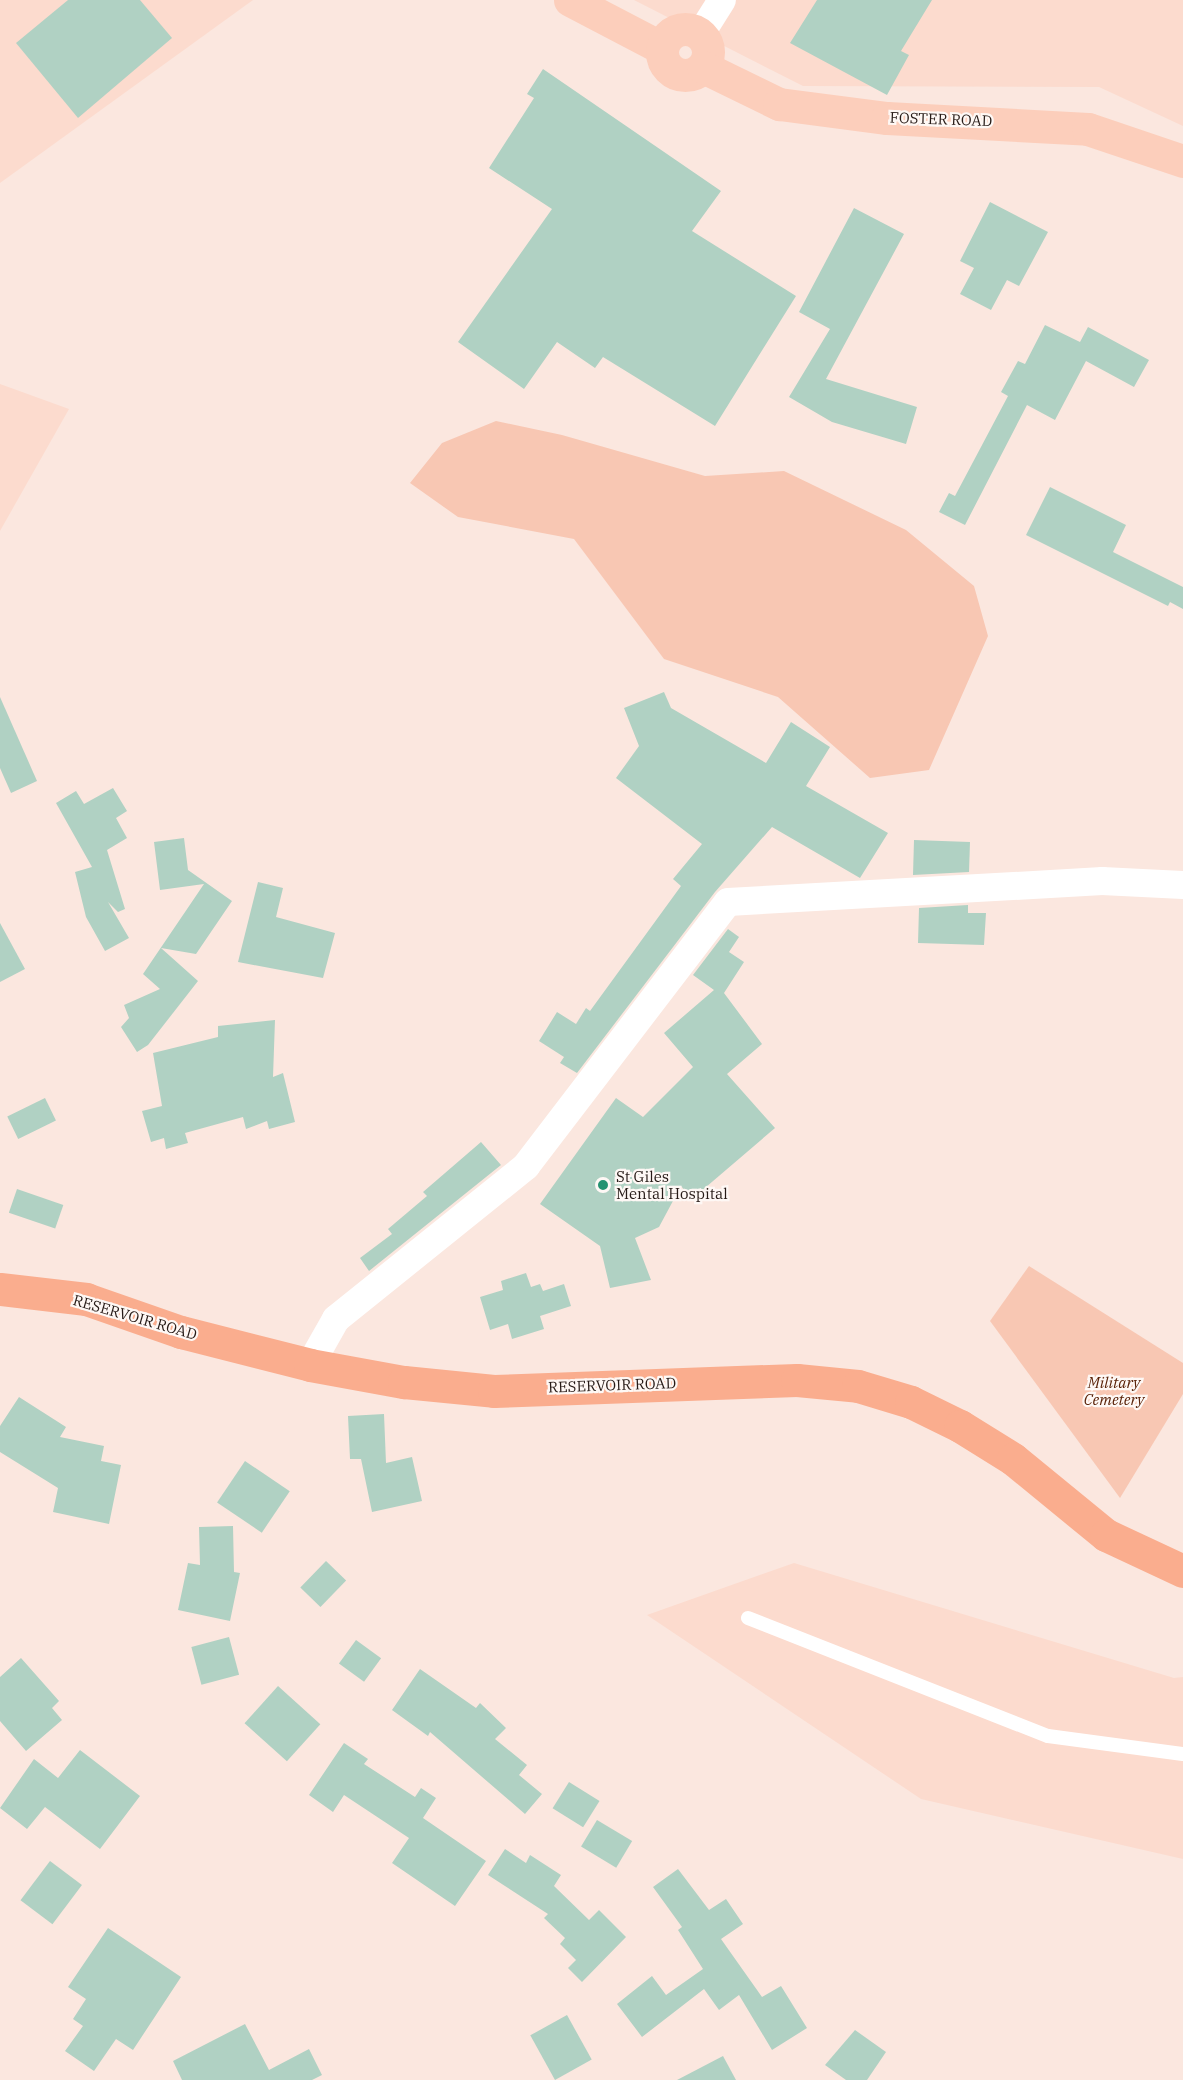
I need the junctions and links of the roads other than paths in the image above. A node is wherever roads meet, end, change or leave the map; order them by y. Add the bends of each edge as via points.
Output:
1 (570, 0) edge
2 (722, 0) edge
3 (700, 34) junction
4 (662, 48) junction
5 (703, 67) junction
6 (1183, 161) edge
7 (1183, 885) edge
8 (0, 1289) edge
9 (310, 1365) junction
10 (1183, 1571) edge
11 (748, 1618) dead end
12 (1183, 1754) edge

1 - 4 main road
2 - 3 street
3 - 4 main road via 675,32
3 - 5 main road via 708,50
4 - 5 main road via 664,62 675,73 690,75
5 - 6 main road, FOSTER ROAD via 779,104 887,118 1088,129
7 - 9 street via 1102,881 728,902 526,1166 336,1319
8 - 9 highway, RESERVOIR ROAD via 86,1299 181,1332
9 - 10 highway, RESERVOIR ROAD via 404,1382 494,1391 796,1380 858,1386 911,1402 960,1426 1012,1459 1106,1535
11 - 12 lane via 1047,1736

